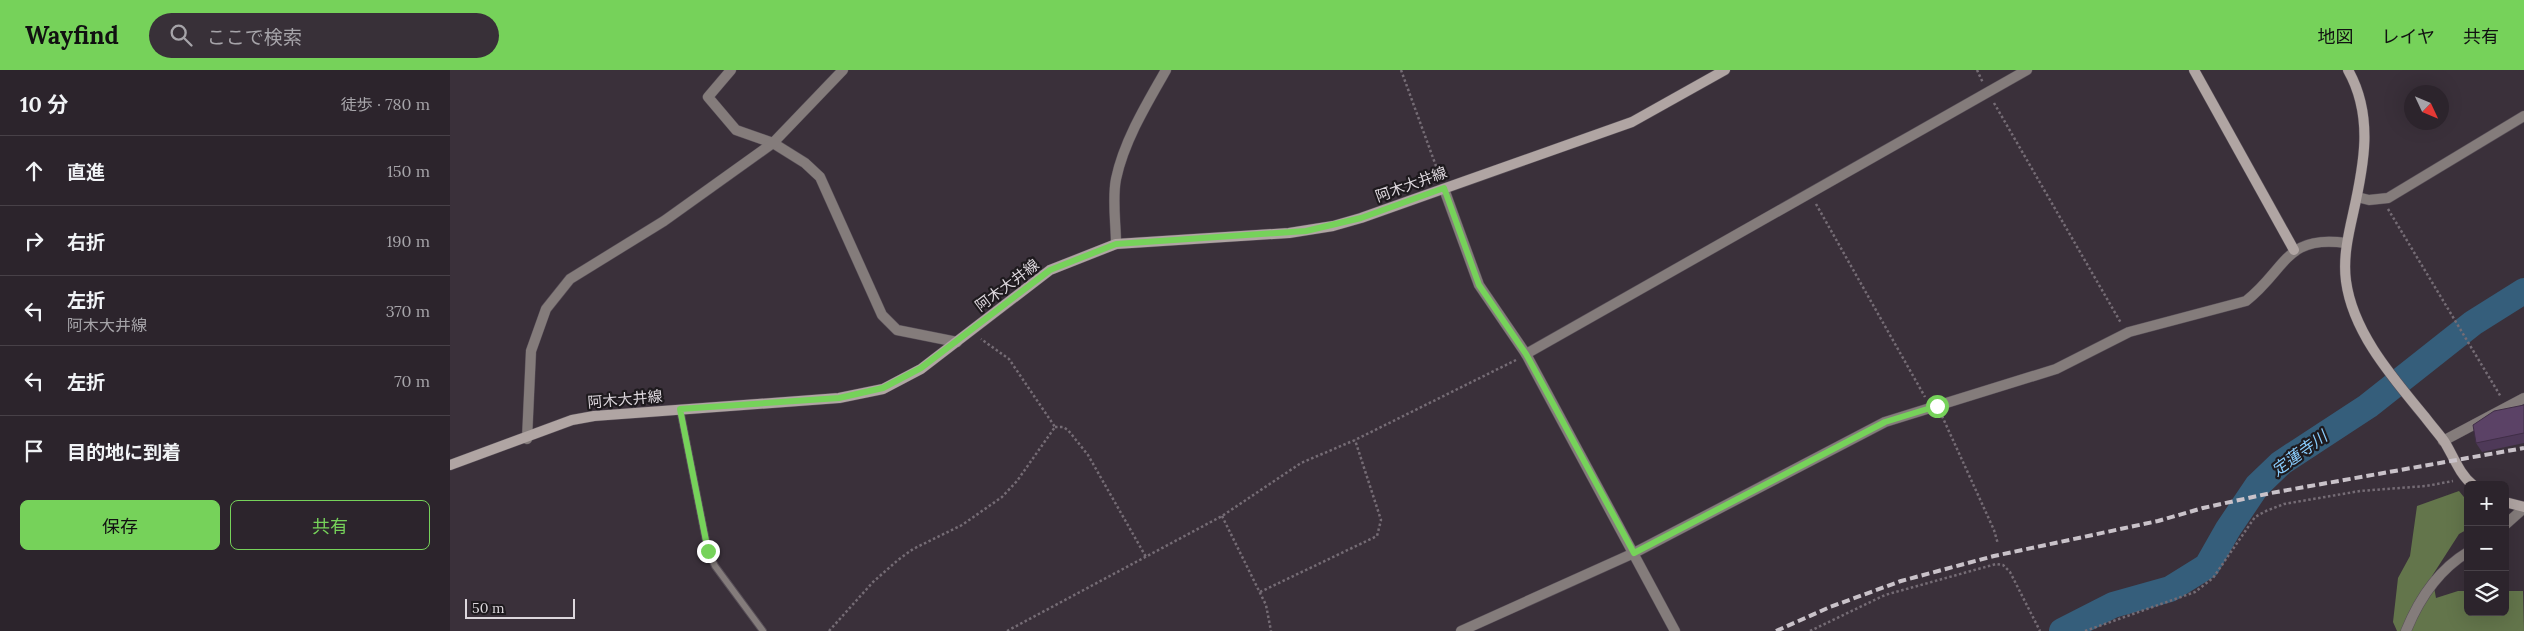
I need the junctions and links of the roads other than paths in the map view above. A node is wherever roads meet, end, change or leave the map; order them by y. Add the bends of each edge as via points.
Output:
1 (731, 70) edge
2 (843, 70) edge
3 (1166, 70) edge
4 (1725, 70) edge
5 (2028, 70) edge
6 (2194, 70) edge
7 (2348, 70) edge
8 (2524, 116) edge
9 (773, 143) junction
10 (1444, 188) junction
11 (2357, 197) junction
12 (2346, 243) junction
13 (1116, 244) junction
14 (2294, 250) junction
15 (957, 342) junction
16 (1526, 354) junction
17 (2524, 398) edge
18 (680, 409) junction
19 (527, 439) junction
20 (2443, 441) junction
21 (450, 465) edge
22 (2470, 481) edge
23 (2509, 503) edge
24 (2524, 508) edge
25 (2509, 521) edge
26 (1634, 553) junction
27 (2464, 554) edge
28 (763, 631) edge
29 (1462, 631) edge
30 (1675, 631) edge
31 (2406, 631) edge

1 - 9 street via 708,96 736,130
2 - 9 street
3 - 13 street via 1145,107 1116,180
4 - 10 main road, 阿木大井線 via 1632,122
5 - 16 street
6 - 14 main road
7 - 11 main road via 2358,93 2366,128
8 - 11 street via 2388,198
9 - 15 street via 805,162 820,176 882,315 897,330
9 - 19 street via 664,221 570,280 546,309 531,351
10 - 13 main road, 阿木大井線 via 1361,218 1315,229
10 - 16 street via 1479,285
11 - 12 main road
12 - 14 street via 2327,240
12 - 20 main road via 2346,280 2350,301 2364,333
13 - 15 main road, 阿木大井線 via 1050,270
14 - 26 street via 2257,293 2246,301 2127,333 2056,369 1885,422
15 - 18 main road, 阿木大井線 via 921,368 883,388 839,398
16 - 26 street
17 - 20 street
18 - 19 main road, 阿木大井線 via 572,420
18 - 28 lane via 708,551 715,566
19 - 21 main road, 阿木大井線
20 - 22 main road
23 - 24 main road
24 - 25 street
26 - 29 street
26 - 30 street
27 - 31 street via 2454,560 2428,588

